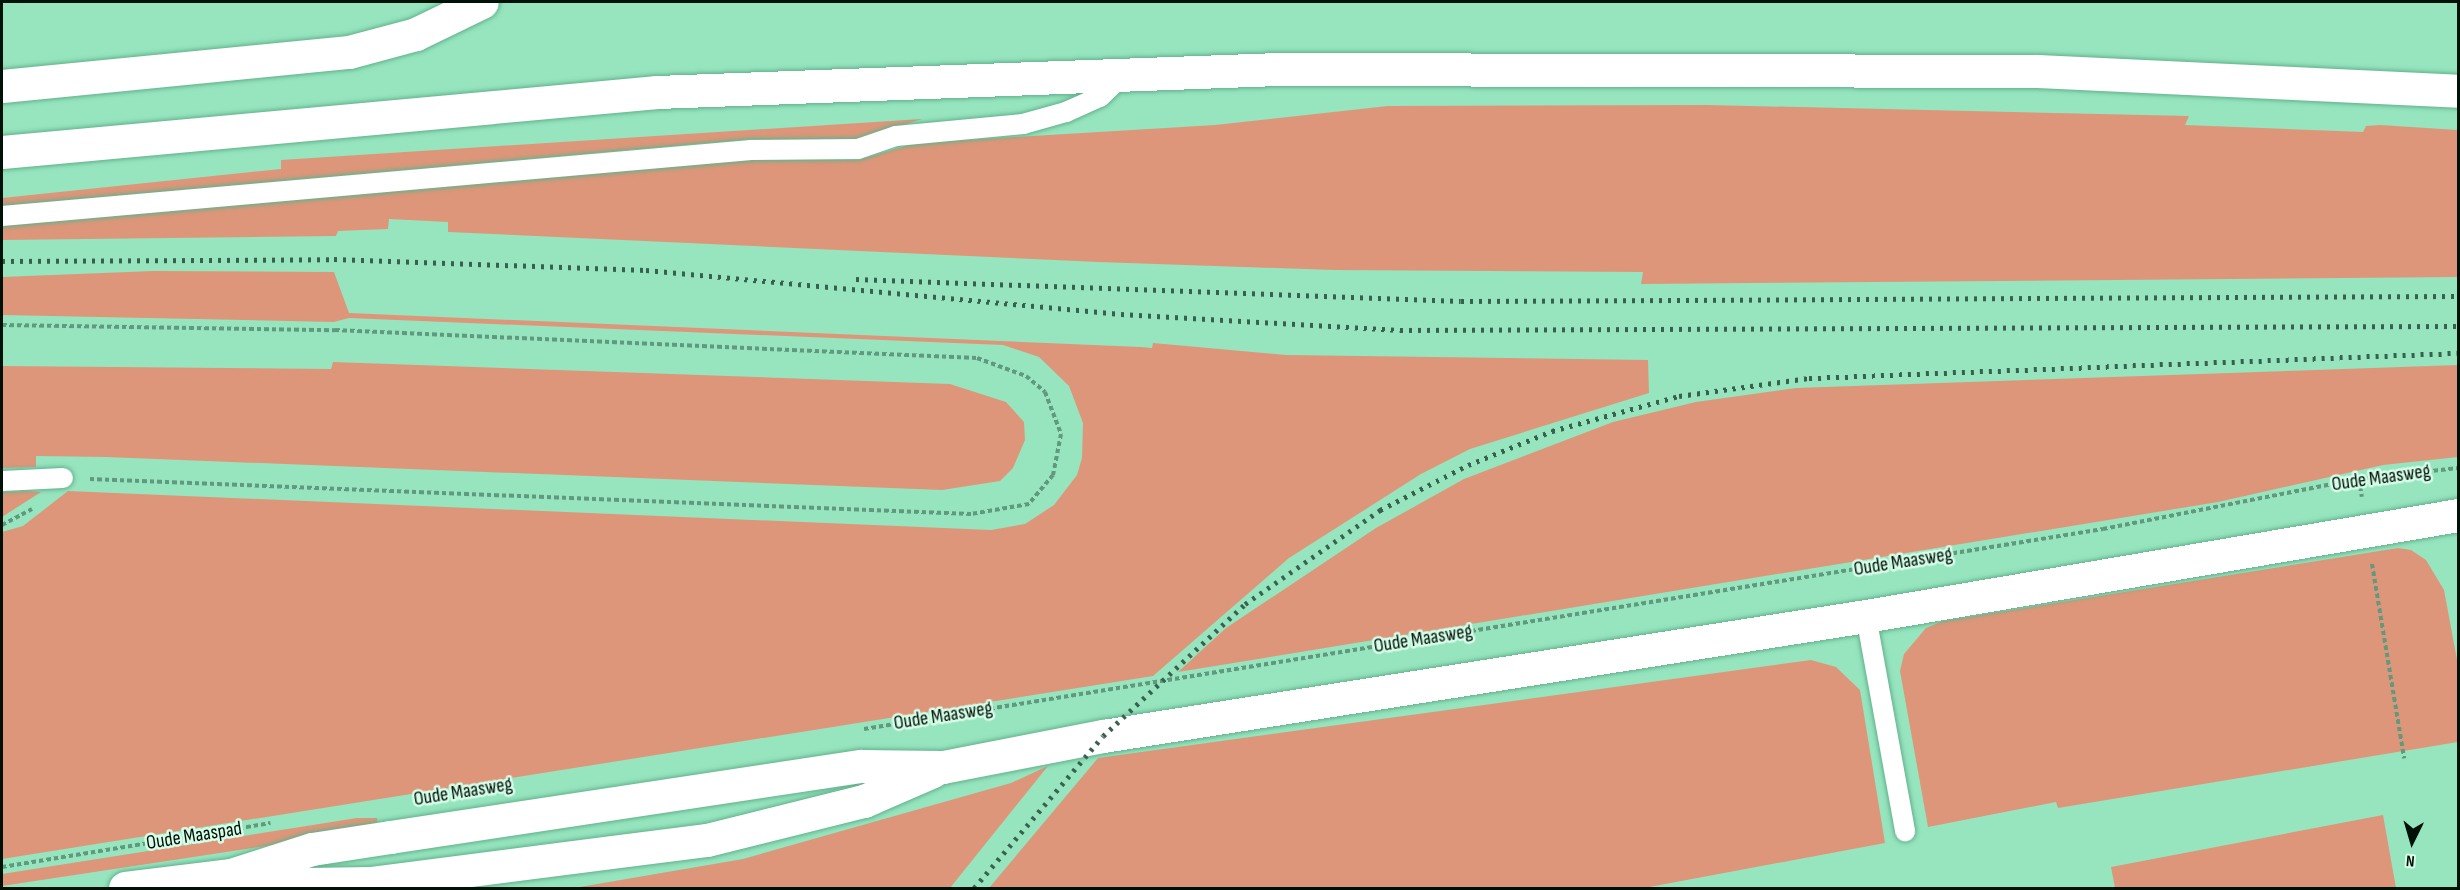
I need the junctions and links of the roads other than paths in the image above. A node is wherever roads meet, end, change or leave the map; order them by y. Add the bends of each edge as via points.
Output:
1 (474, 6) edge
2 (1123, 75) junction
3 (2, 86) edge
4 (2458, 91) edge
5 (2, 152) edge
6 (2, 216) edge
7 (63, 478) road end
8 (2, 481) edge
9 (2458, 518) edge
10 (1866, 616) junction
11 (943, 767) junction
12 (453, 830) junction
13 (1905, 831) dead end
14 (231, 875) junction
15 (486, 880) edge
16 (436, 882) edge
17 (125, 888) edge

1 - 3 main road via 416,34 350,52
2 - 4 main road via 1289,69 2038,71
2 - 5 main road via 657,92
2 - 6 lane via 1100,97 1023,124 896,136 858,149 751,150
7 - 8 lane
9 - 10 main road, Oude Maasweg via 2366,530
10 - 11 main road, Oude Maasweg via 1103,736
10 - 13 lane
11 - 12 main road, Oude Maasweg via 861,766
11 - 15 main road, Oude Maasweg via 864,801 707,840
12 - 14 main road, Oude Maaspad via 312,849
12 - 15 main road
12 - 16 main road, Oude Maasweg
14 - 16 main road, Oude Maaspad via 308,884
14 - 17 main road, Oude Maaspad
15 - 16 main road, Oude Maasweg

